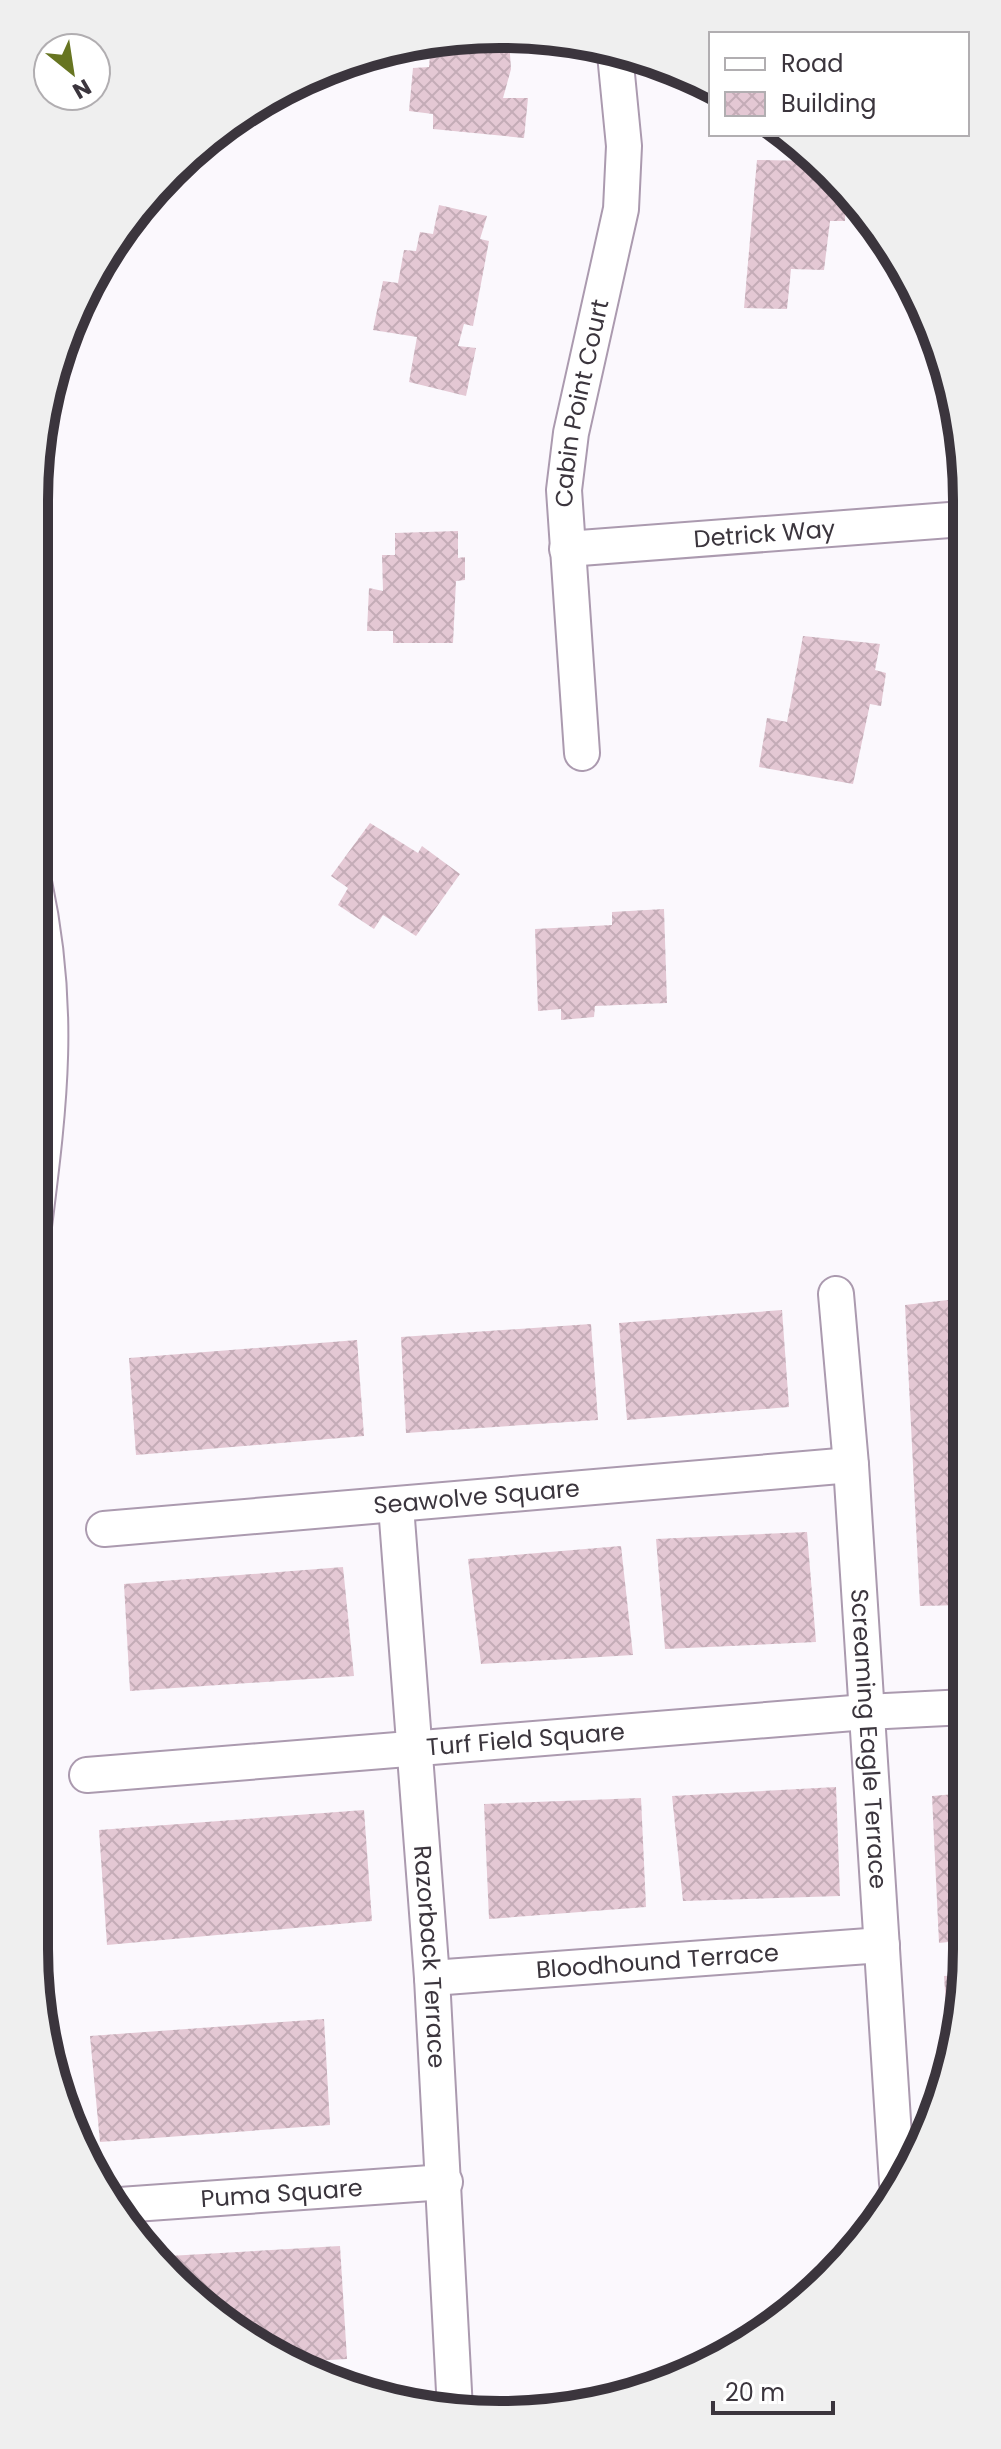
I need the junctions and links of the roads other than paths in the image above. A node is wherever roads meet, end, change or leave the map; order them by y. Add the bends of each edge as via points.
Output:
1 (616, 63) edge
2 (953, 520) edge
3 (567, 549) junction
4 (582, 753) dead end
5 (48, 961) edge
6 (48, 1118) edge
7 (836, 1294) dead end
8 (851, 1465) junction
9 (396, 1506) junction
10 (104, 1529) dead end
11 (953, 1708) edge
12 (866, 1712) junction
13 (412, 1748) junction
14 (87, 1775) dead end
15 (882, 1945) junction
16 (432, 1978) junction
17 (896, 2168) edge
18 (445, 2182) junction
19 (127, 2204) edge
20 (454, 2398) edge

1 - 3 street, Cabin Point Court via 624,146 621,209 571,433 564,490
2 - 3 street, Detrick Way
3 - 4 street, Cabin Point Court
5 - 6 street via 53,1020
7 - 8 street, Screaming Eagle Terrace
8 - 9 street, Seawolve Square
8 - 12 street, Screaming Eagle Terrace
9 - 10 street, Seawolve Square
9 - 13 street, Razorback Terrace
11 - 12 street, Turf Field Square
12 - 13 street, Turf Field Square
12 - 15 street, Screaming Eagle Terrace
13 - 14 street, Turf Field Square
13 - 16 street, Razorback Terrace
15 - 16 street, Bloodhound Terrace
15 - 17 street, Screaming Eagle Terrace
16 - 18 street, Razorback Terrace
18 - 19 street, Puma Square
18 - 20 street, Razorback Terrace

